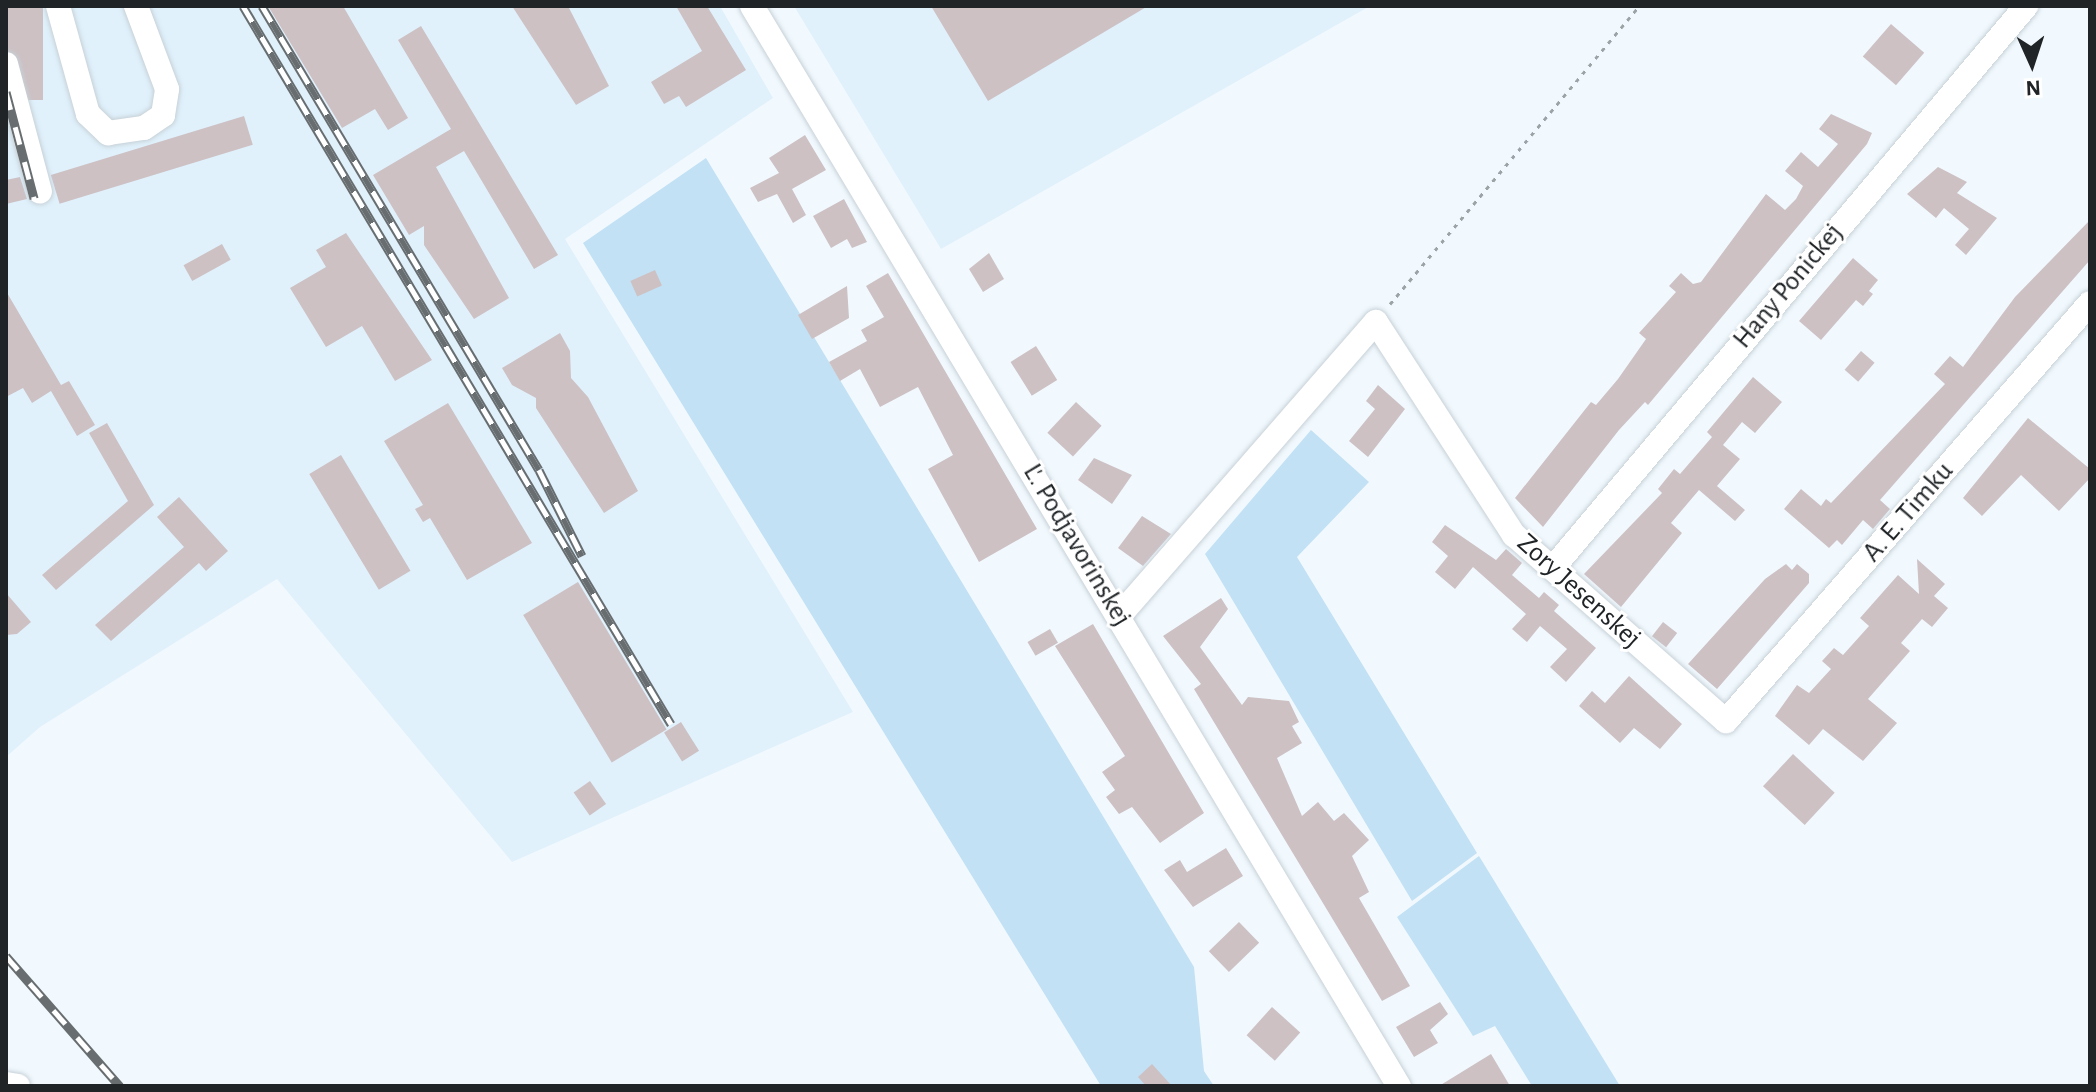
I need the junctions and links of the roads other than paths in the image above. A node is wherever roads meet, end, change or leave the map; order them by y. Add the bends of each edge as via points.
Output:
1 (58, 6) edge
2 (136, 6) edge
3 (752, 6) edge
4 (2026, 6) edge
5 (6, 64) edge
6 (40, 192) dead end
7 (2090, 303) edge
8 (1553, 568) junction
9 (1120, 615) junction
10 (1726, 721) joint
11 (6, 1084) edge
12 (18, 1086) edge
13 (1399, 1086) edge

1 - 2 street via 88,114 108,133 144,128 163,115 167,89
3 - 9 street, Ľ. Podjavorinskej
4 - 8 street, Hany Ponickej
5 - 6 street
7 - 10 street, A. E. Timku
8 - 9 street, Zory Jesenskej via 1514,535 1376,322
8 - 10 street, Zory Jesenskej
9 - 13 street, Ľ. Podjavorinskej
11 - 12 street

